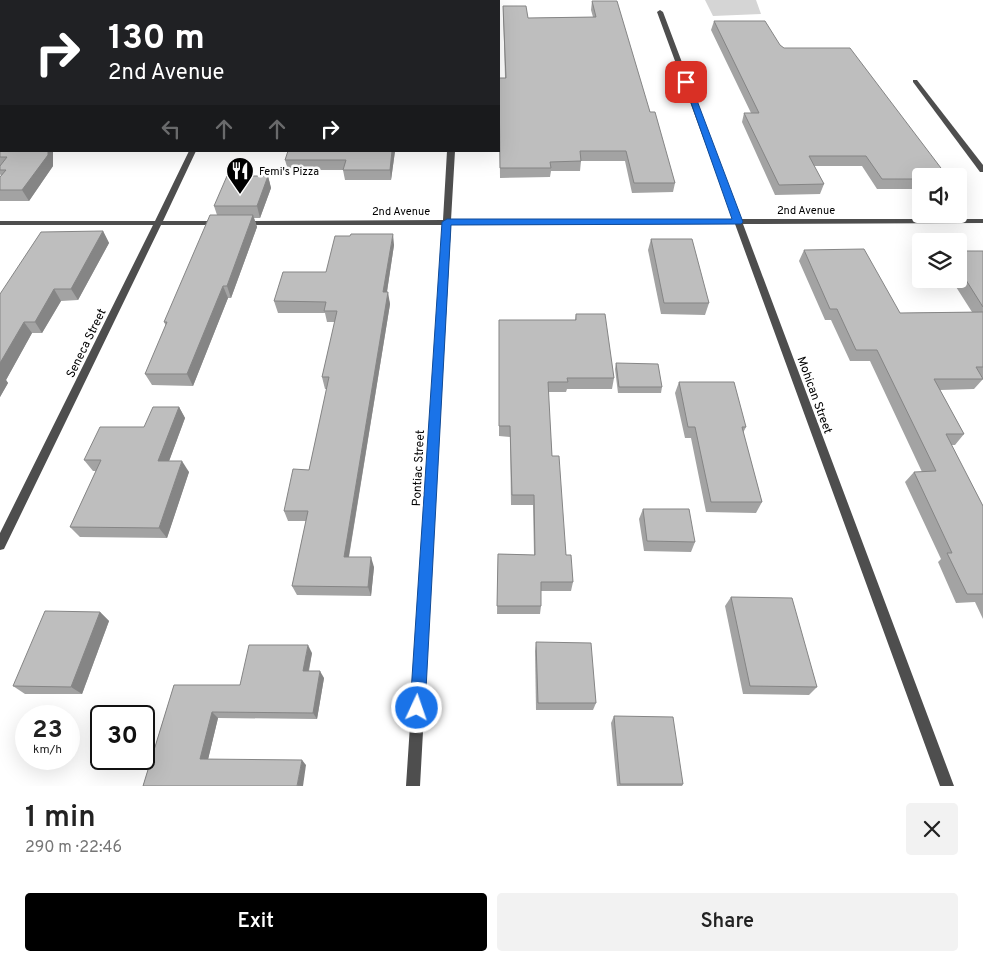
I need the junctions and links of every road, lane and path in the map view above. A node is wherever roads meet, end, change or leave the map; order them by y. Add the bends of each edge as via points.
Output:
1 (660, 12) dead end
2 (915, 81) dead end
3 (194, 152) edge
4 (451, 152) edge
5 (983, 170) edge
6 (983, 221) edge
7 (447, 222) junction
8 (738, 222) junction
9 (0, 223) edge
10 (158, 223) junction
11 (228, 223) edge
12 (238, 223) edge
13 (0, 545) edge
14 (413, 786) edge
15 (947, 786) edge

1 - 8 street, Mohican Street
2 - 5 street
3 - 10 street, Seneca Street
4 - 7 street, Pontiac Street
6 - 8 street, 2nd Avenue
7 - 8 street, 2nd Avenue
7 - 12 street, 2nd Avenue
7 - 14 street, Pontiac Street
8 - 15 street, Mohican Street
9 - 10 street
10 - 11 street
10 - 13 street, Seneca Street

